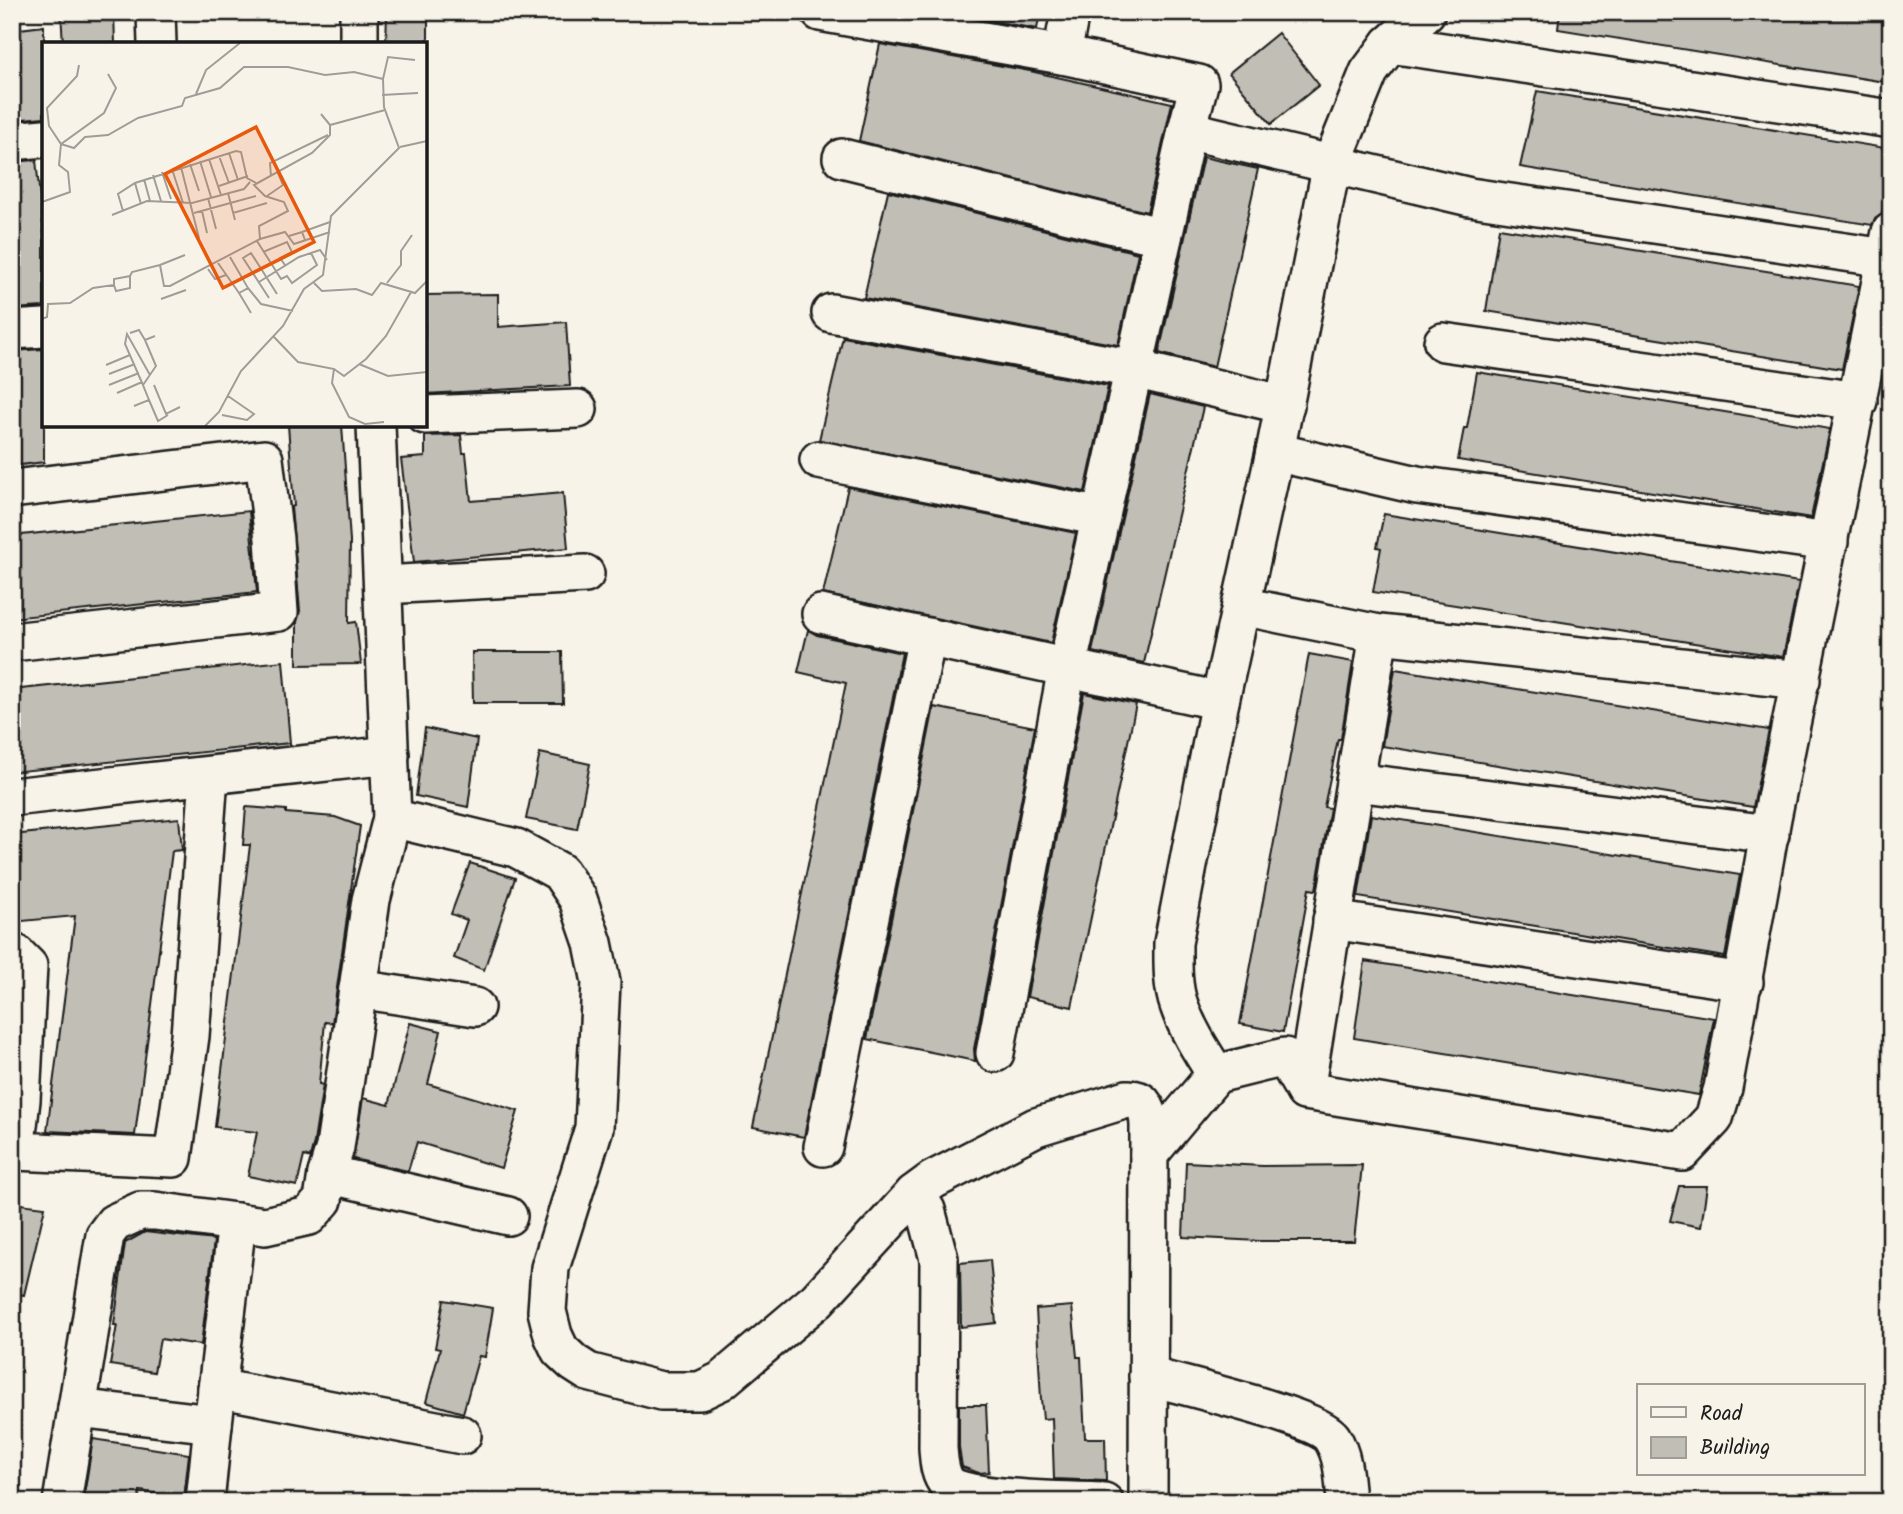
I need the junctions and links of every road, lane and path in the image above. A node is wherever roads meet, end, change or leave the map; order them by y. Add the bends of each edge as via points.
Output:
1 (156, 12) edge
2 (359, 12) edge
3 (820, 12) edge
4 (1070, 12) edge
5 (1426, 12) edge
6 (911, 20) edge
7 (157, 42) edge
8 (359, 42) edge
9 (1390, 44) junction
10 (1062, 55) junction
11 (1891, 119) edge
12 (1187, 130) junction
13 (42, 138) edge
14 (12, 141) edge
15 (842, 158) dead end
16 (1332, 163) junction
17 (1163, 237) junction
18 (1888, 245) edge
19 (831, 313) dead end
20 (42, 328) edge
21 (12, 330) edge
22 (1443, 342) dead end
23 (1134, 369) junction
24 (1858, 401) junction
25 (1285, 405) junction
26 (578, 409) dead end
27 (427, 415) edge
28 (376, 427) edge
29 (1275, 452) junction
30 (819, 460) dead end
31 (12, 489) edge
32 (1101, 517) junction
33 (1829, 542) junction
34 (585, 574) dead end
35 (383, 585) junction
36 (1241, 606) junction
37 (821, 614) dead end
38 (1378, 634) junction
39 (926, 637) junction
40 (12, 642) edge
41 (1067, 668) junction
42 (1801, 680) junction
43 (1220, 701) junction
44 (390, 755) junction
45 (209, 776) junction
46 (1355, 782) junction
47 (12, 797) edge
48 (392, 818) junction
49 (1770, 834) junction
50 (1332, 920) junction
51 (12, 955) edge
52 (1744, 982) junction
53 (358, 989) junction
54 (475, 1007) dead end
55 (995, 1053) dead end
56 (1216, 1074) junction
57 (1305, 1091) junction
58 (823, 1147) dead end
59 (1149, 1154) junction
60 (327, 1174) junction
61 (914, 1194) junction
62 (508, 1216) dead end
63 (237, 1222) junction
64 (1148, 1376) junction
65 (217, 1388) junction
66 (77, 1408) junction
67 (213, 1424) junction
68 (462, 1435) dead end
69 (62, 1502) edge
70 (205, 1502) edge
71 (1104, 1502) edge
72 (1148, 1502) edge
73 (1346, 1502) edge

1 - 7 street
2 - 8 street
3 - 6 street
4 - 10 street
5 - 9 street
6 - 10 street
9 - 11 street
9 - 16 street via 1368,72
10 - 12 street via 1199,83
12 - 16 street
12 - 17 street
13 - 14 street
15 - 17 street
16 - 18 street via 1471,197
16 - 25 street
17 - 23 street
18 - 24 street
19 - 23 street
20 - 21 street
22 - 24 street
23 - 25 street
23 - 32 street
24 - 33 street
25 - 29 street
26 - 27 street
28 - 35 street
29 - 33 street via 1417,485
29 - 36 street
30 - 32 street
31 - 40 street via 264,459 279,612
32 - 41 street
33 - 42 street
34 - 35 street
35 - 44 street
36 - 38 street
36 - 43 street
37 - 39 street
38 - 42 street
38 - 46 street
39 - 41 street
39 - 58 street
41 - 43 street
41 - 55 street
42 - 49 street
43 - 56 street via 1173,943 1178,1004
44 - 45 street
44 - 48 street
45 - 47 street
45 - 51 street via 191,1027 173,1158 15,1151 28,966
46 - 49 street
46 - 50 street
48 - 53 street via 371,901
48 - 61 street via 516,848 560,872 578,899 593,943 601,982 594,1128 550,1268 547,1311 559,1350 574,1363 588,1372 661,1391 700,1391 721,1381 817,1300
49 - 52 street
50 - 52 street
50 - 57 street
52 - 57 street via 1714,1118 1682,1152
53 - 54 street
53 - 60 street
56 - 57 street via 1285,1057
56 - 59 street
59 - 61 street via 1148,1110 1139,1100 1127,1099 1036,1126
59 - 64 street
60 - 62 street
60 - 63 street via 323,1200 309,1216 265,1226
61 - 71 street via 926,1210 939,1259 938,1448 948,1485 962,1492
63 - 65 street
63 - 66 street via 155,1211 129,1214 114,1223 105,1235
64 - 72 street
64 - 73 street via 1325,1430 1341,1456
65 - 67 street
65 - 68 street
66 - 67 street
66 - 69 street
67 - 70 street

